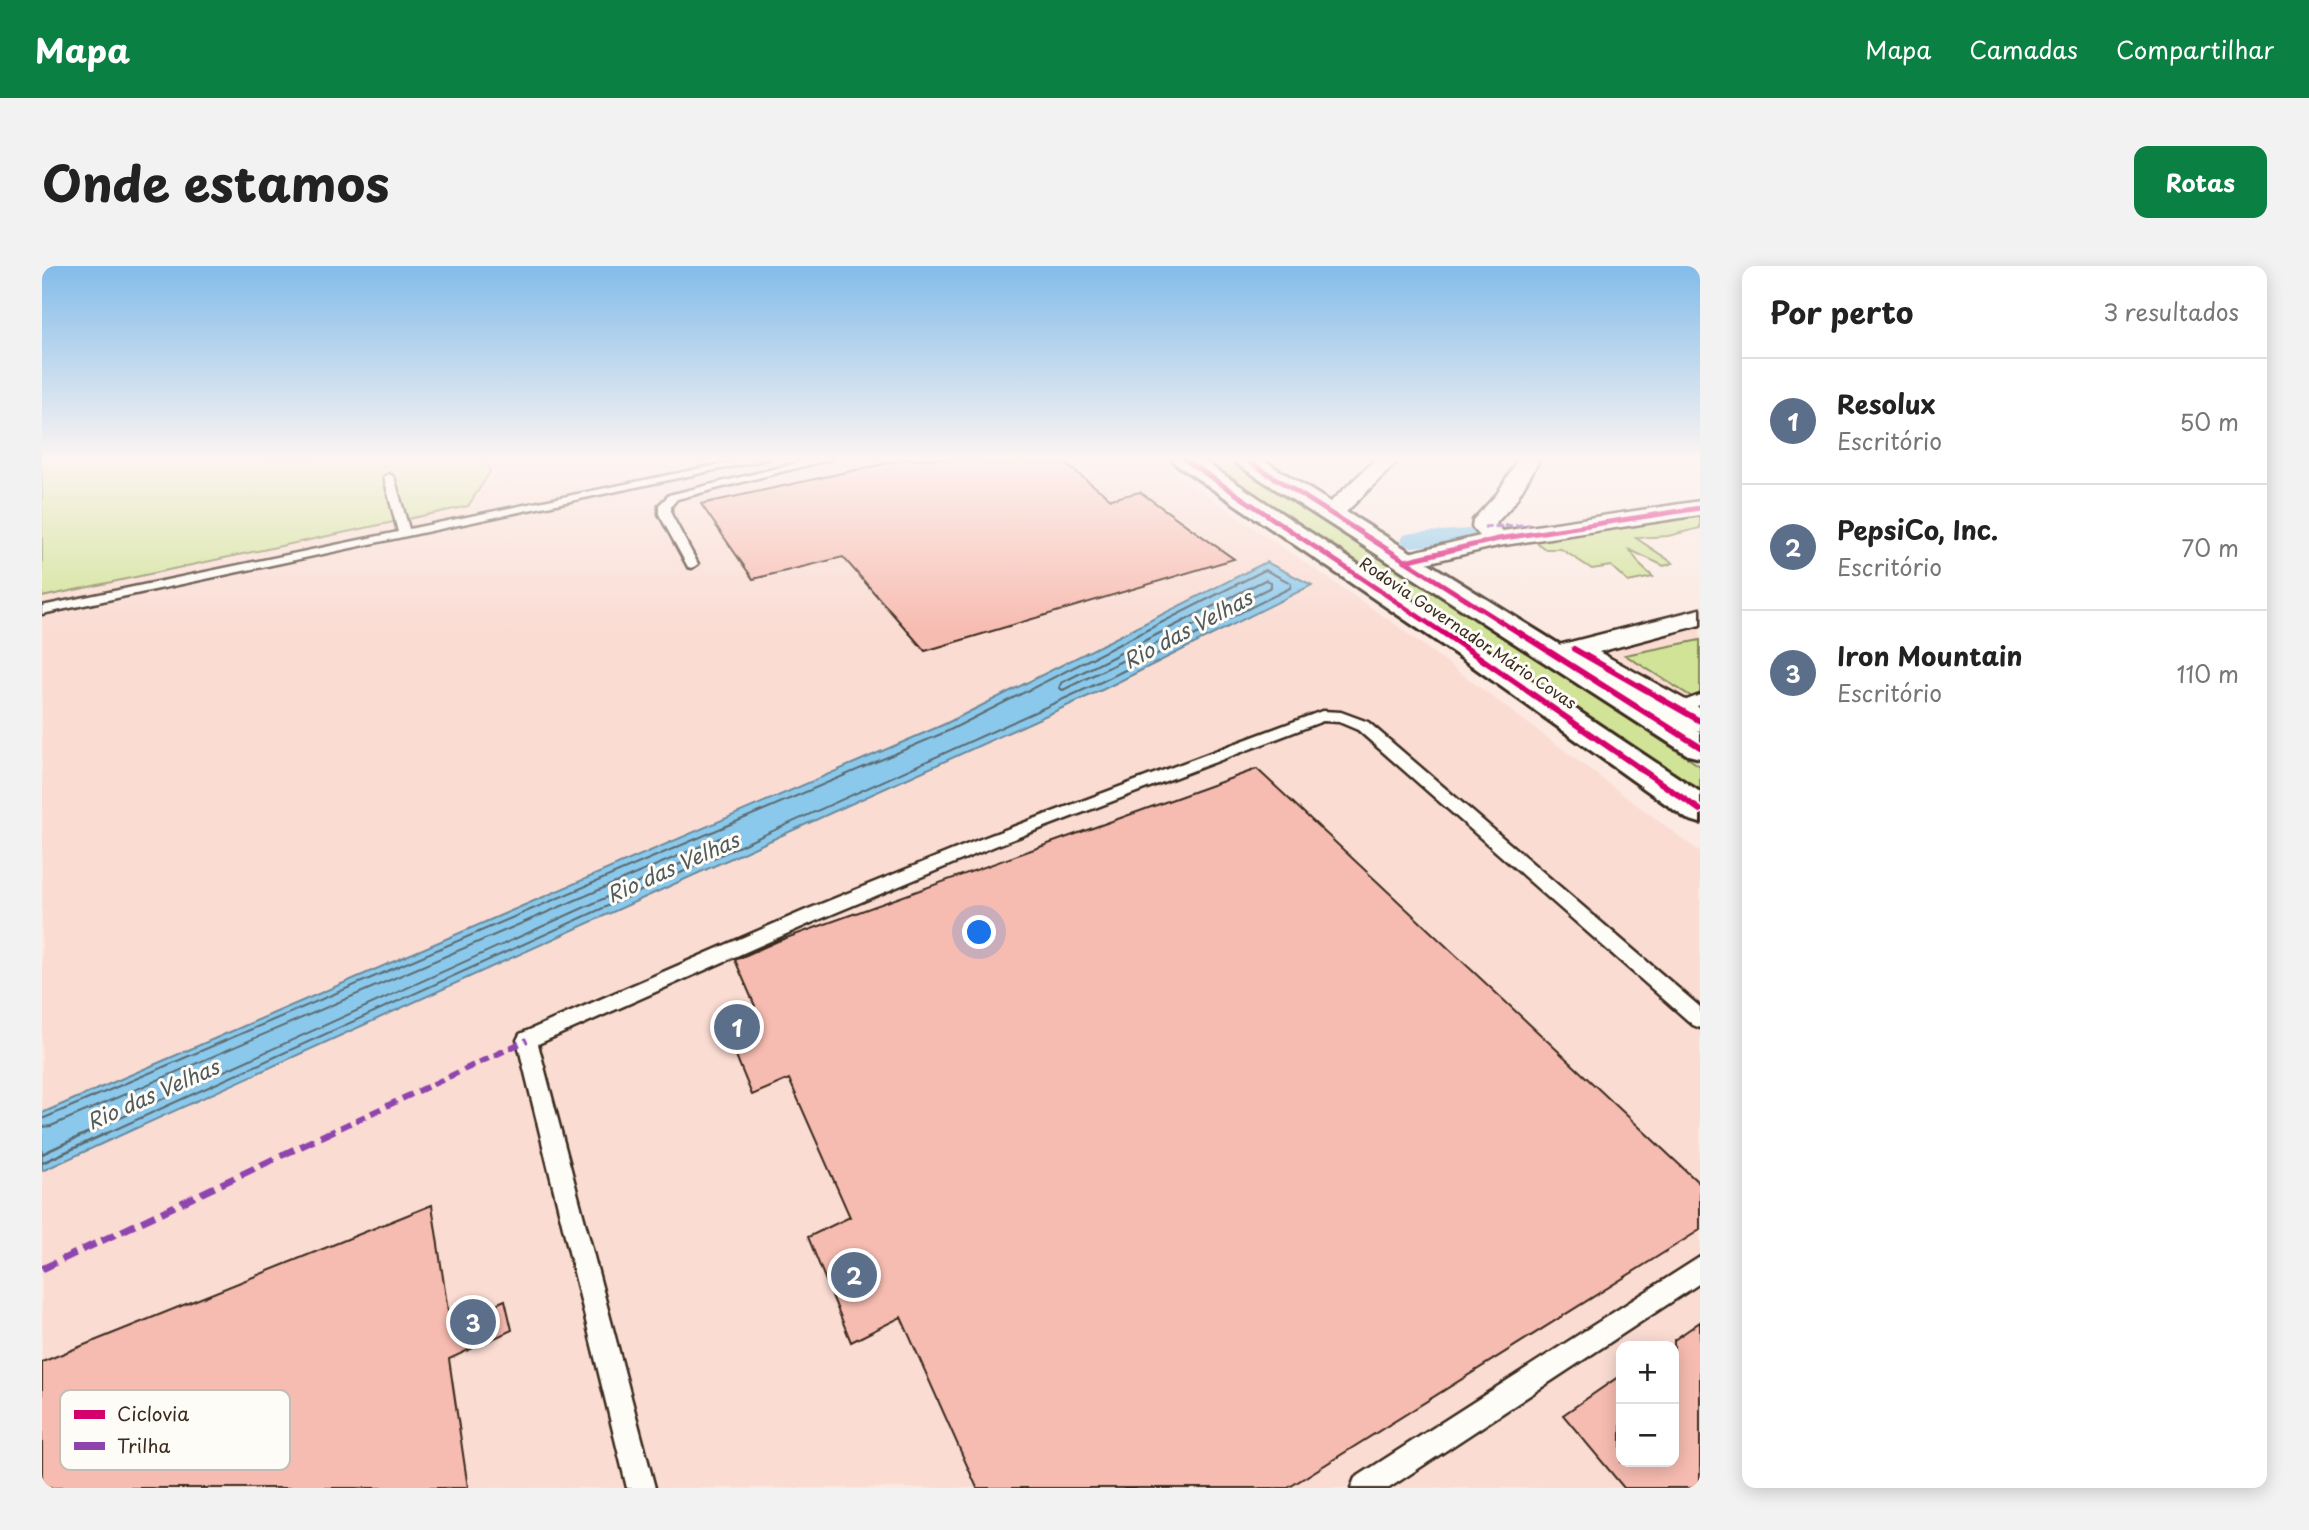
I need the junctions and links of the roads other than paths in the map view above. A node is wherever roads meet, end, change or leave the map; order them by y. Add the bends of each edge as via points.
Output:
1 (399, 516) edge
2 (486, 516) edge
3 (666, 516) edge
4 (1269, 516) edge
5 (1334, 516) edge
6 (1489, 516) edge
7 (1641, 516) edge
8 (404, 533) junction
9 (1493, 536) junction
10 (1405, 561) junction
11 (692, 564) dead end
12 (42, 610) edge
13 (1700, 617) edge
14 (1564, 652) junction
15 (1693, 710) edge
16 (1700, 747) edge
17 (1700, 810) edge
18 (1700, 1019) edge
19 (1700, 1269) edge
20 (641, 1488) edge
21 (1365, 1488) edge

1 - 8 lane
2 - 8 lane
3 - 11 lane
4 - 17 highway, Rodovia Governador Mário Covas
5 - 10 highway, Rodovia Governador Mário Covas
6 - 9 street via 1484,527
7 - 9 street
8 - 12 lane
9 - 10 street
10 - 14 highway, Rodovia Governador Mário Covas
13 - 14 street
14 - 15 street
14 - 16 highway, Rodovia Governador Mário Covas
18 - 20 lane via 1363,726 1341,717 1322,716 989,842 527,1040
19 - 21 lane

